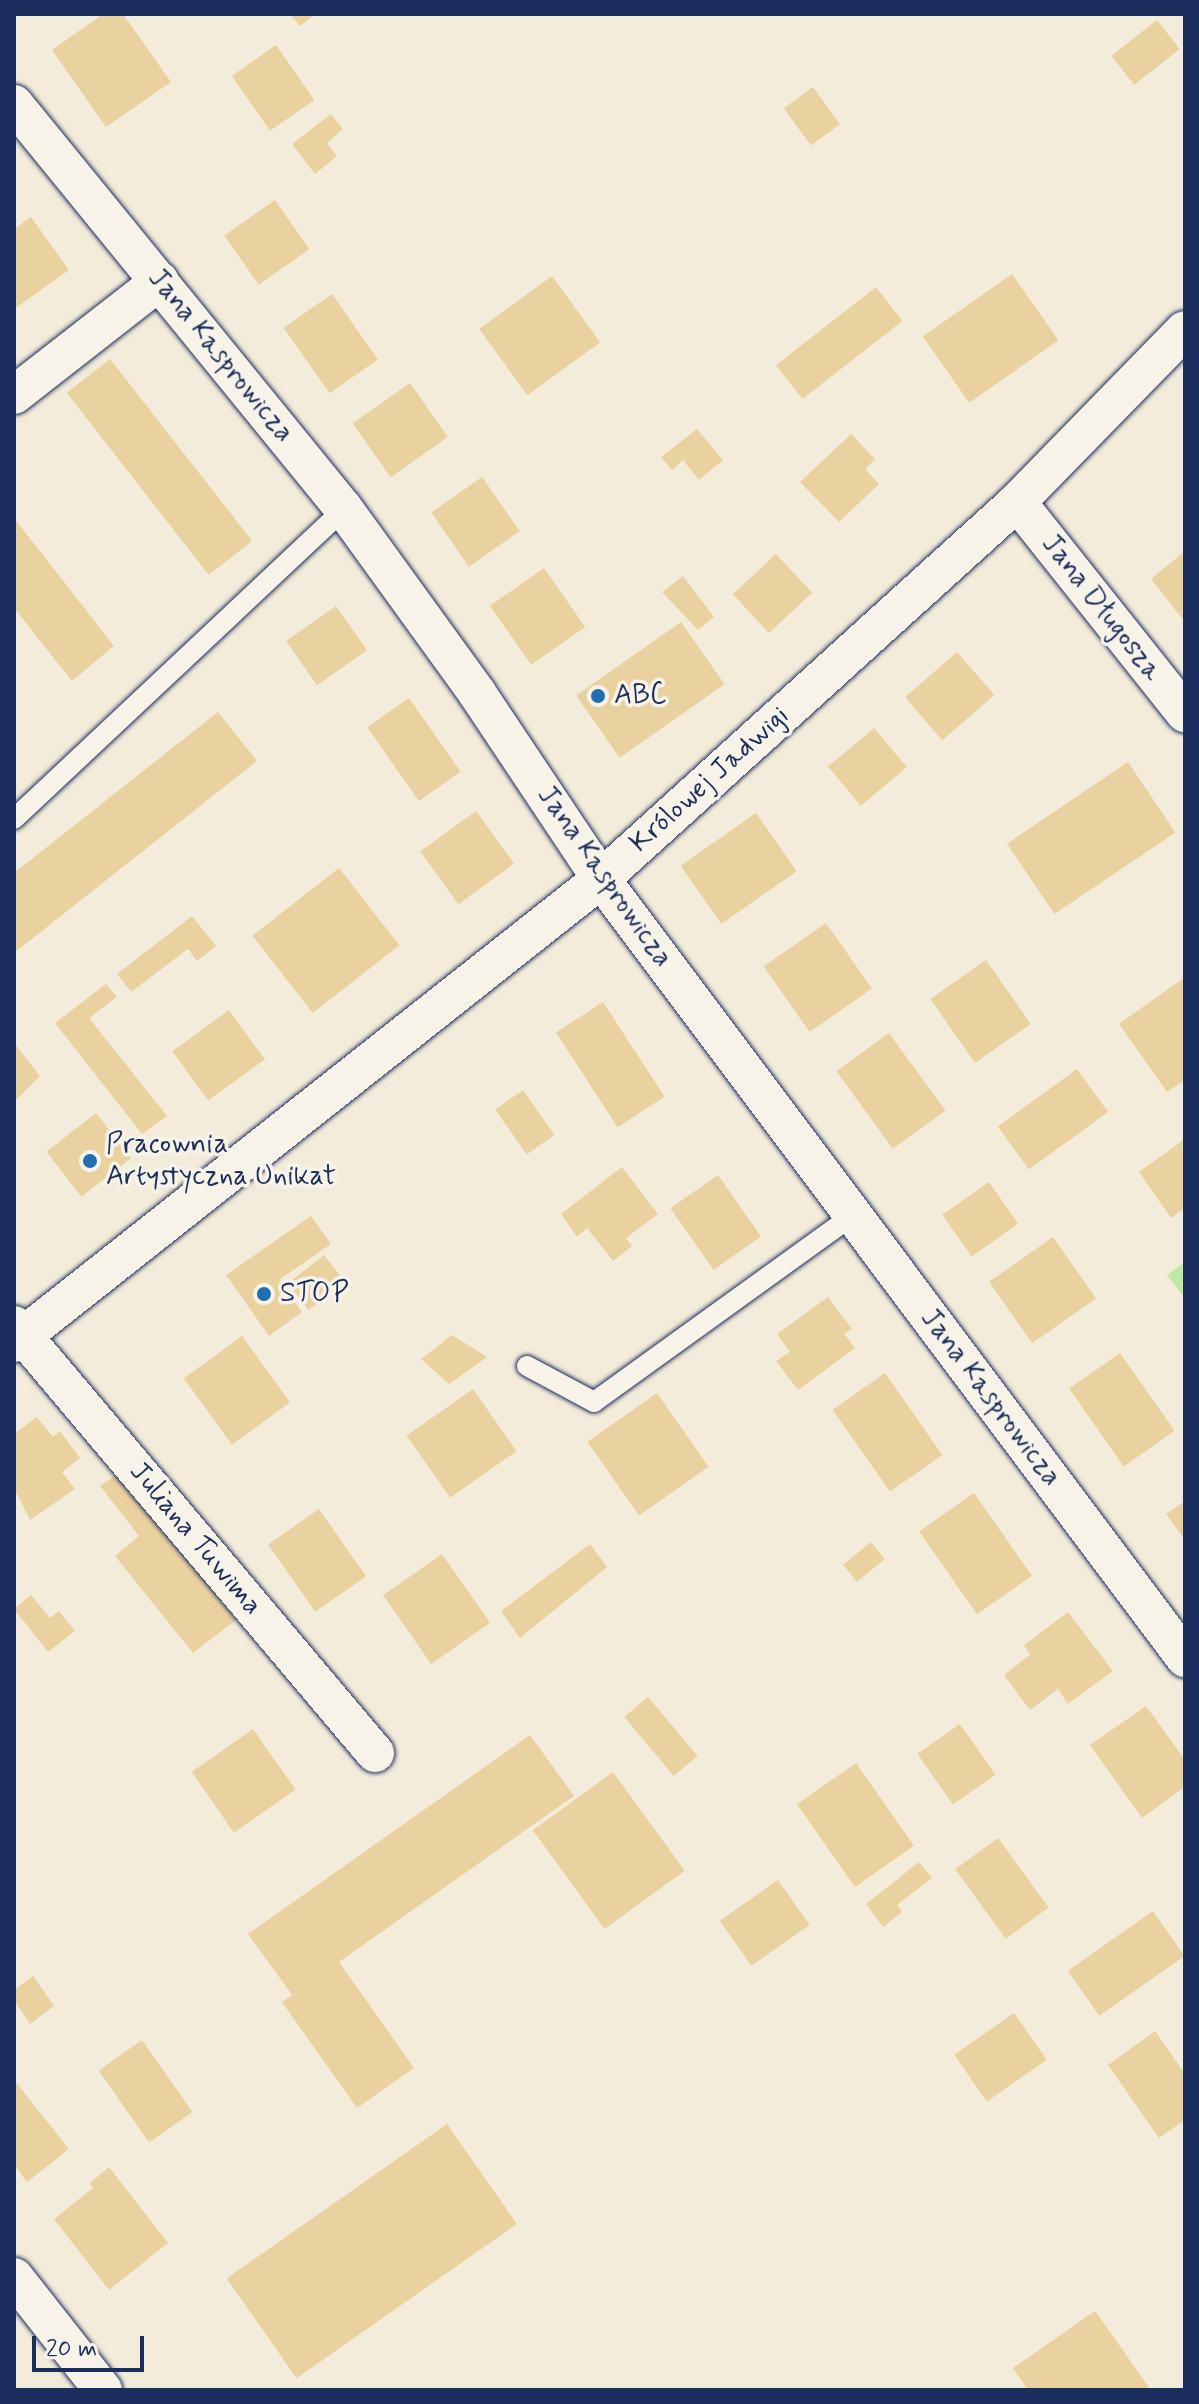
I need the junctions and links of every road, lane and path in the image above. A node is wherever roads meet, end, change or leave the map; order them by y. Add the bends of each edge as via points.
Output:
1 (14, 104) edge
2 (160, 281) junction
3 (1185, 330) edge
4 (14, 395) edge
5 (1017, 502) junction
6 (344, 509) junction
7 (1185, 713) edge
8 (14, 819) edge
9 (601, 879) junction
10 (853, 1215) junction
11 (17, 1335) edge
12 (527, 1366) dead end
13 (1185, 1658) edge
14 (375, 1753) dead end
15 (14, 2277) edge
16 (103, 2390) edge

1 - 2 street, Jana Kasprowicza
2 - 4 street
2 - 6 street, Jana Kasprowicza
3 - 5 street, Królowej Jadwigi
5 - 7 street, Jana Długosza
5 - 9 street, Królowej Jadwigi
6 - 8 lane
6 - 9 street, Jana Kasprowicza via 477,693
9 - 10 street, Jana Kasprowicza
9 - 11 street, Królowej Jadwigi
10 - 12 lane via 594,1402
10 - 13 street, Jana Kasprowicza
11 - 14 street, Juliana Tuwima
15 - 16 street

